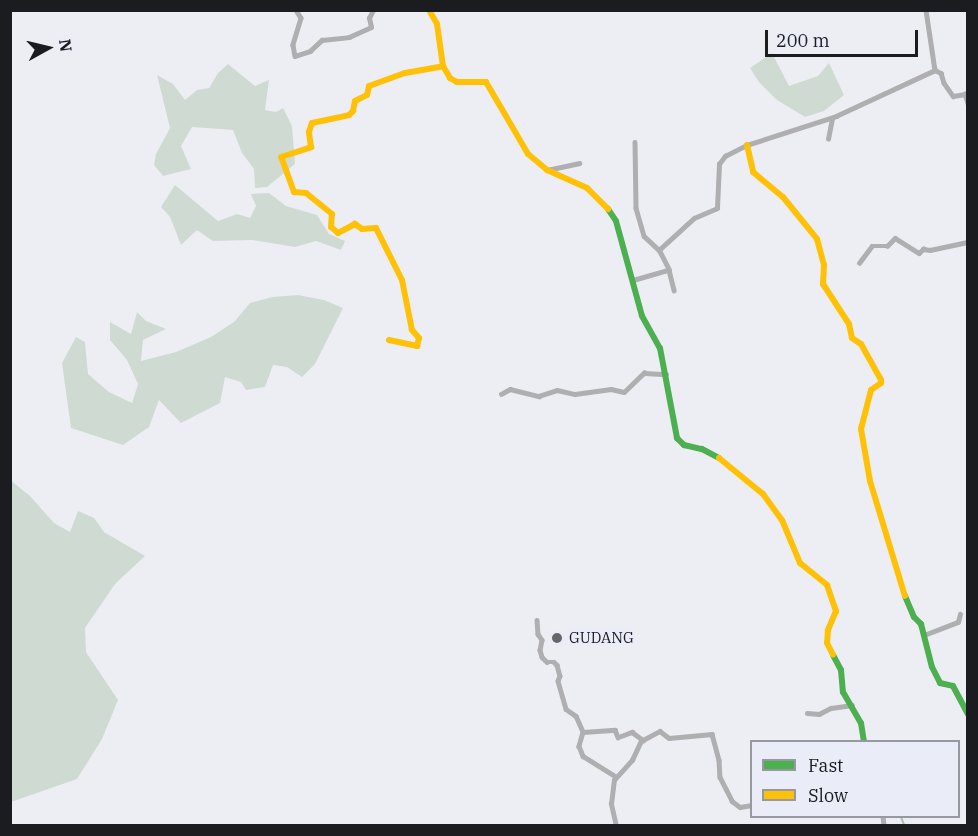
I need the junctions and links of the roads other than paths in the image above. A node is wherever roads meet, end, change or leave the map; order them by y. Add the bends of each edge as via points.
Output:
1 (296, 10) edge
2 (373, 10) edge
3 (926, 10) edge
4 (429, 11) edge
5 (443, 66) junction
6 (935, 70) junction
7 (966, 94) edge
8 (968, 103) edge
9 (832, 118) junction
10 (828, 140) dead end
11 (635, 142) dead end
12 (747, 145) junction
13 (579, 163) dead end
14 (547, 170) junction
15 (968, 242) edge
16 (659, 250) junction
17 (859, 263) dead end
18 (669, 270) junction
19 (633, 280) junction
20 (674, 291) dead end
21 (389, 340) dead end
22 (666, 374) junction
23 (501, 394) dead end
24 (960, 614) dead end
25 (537, 620) dead end
26 (924, 635) junction
27 (852, 705) junction
28 (807, 713) dead end
29 (968, 714) edge
30 (583, 732) junction
31 (643, 740) junction
32 (864, 740) edge
33 (616, 777) junction
34 (750, 806) edge
35 (616, 825) edge

1 - 2 street via 301,18 293,45 295,56 310,51 322,40 349,37 371,27 369,18
3 - 6 street
4 - 5 street via 438,24
5 - 14 street via 457,82 481,81 488,85 516,137
5 - 21 street via 405,73 369,86 367,95 355,101 349,115 312,123 311,147 281,157 294,192 304,193 332,214 331,226 338,233 353,224 362,229 376,228 402,280 412,330 419,338 417,346
6 - 7 street via 941,73 953,96
6 - 9 street
7 - 8 street
9 - 10 street
9 - 12 street
11 - 16 street via 636,208 644,236
12 - 16 street via 721,159 717,208 694,218
12 - 26 street via 753,172 783,197 817,239 824,265 823,284 831,291 852,338 861,345 881,380 867,399 862,442 904,593
13 - 14 street
14 - 19 street via 586,188 610,212
15 - 17 street via 923,249 919,253 895,238 887,246 872,246
16 - 18 street
18 - 19 street
18 - 20 street
19 - 22 street via 642,316 658,342
22 - 23 street via 644,373 624,392 611,389 577,394 557,390 540,396 510,389
22 - 27 street via 677,438 684,446 702,449 727,462 763,494 782,520 800,563 830,591 836,611 827,643 841,669 843,692
24 - 26 street via 958,622
25 - 30 street via 542,657 557,665 566,709 576,716
26 - 29 street via 940,683 953,686
27 - 28 street via 819,714
27 - 32 street
30 - 31 street via 615,730 619,736 632,732
30 - 33 street via 579,744 583,756
31 - 33 street
31 - 34 street via 660,731 669,738 712,734 720,777 732,801 740,807
33 - 35 street via 610,797

